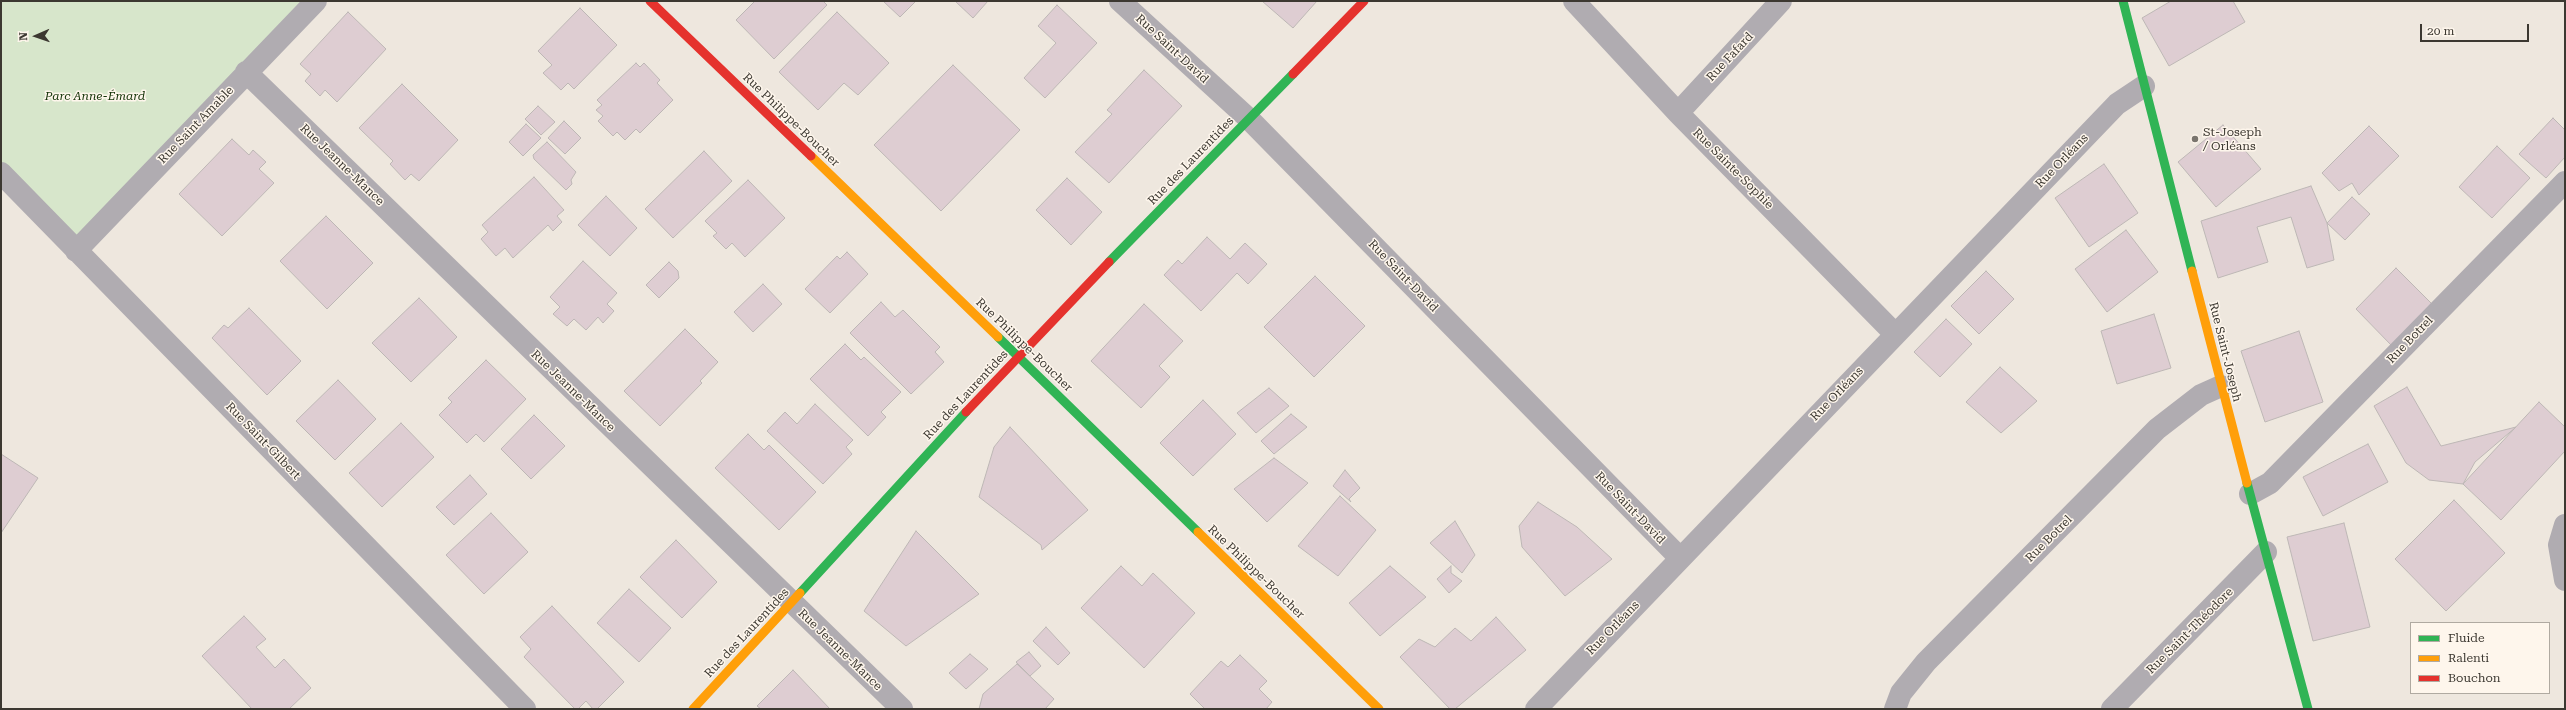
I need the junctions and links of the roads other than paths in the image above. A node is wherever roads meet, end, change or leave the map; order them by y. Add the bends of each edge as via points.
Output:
1 (316, 1) edge
2 (650, 1) edge
3 (1120, 1) edge
4 (1364, 1) edge
5 (1574, 1) edge
6 (1781, 1) edge
7 (2123, 1) edge
8 (246, 72) junction
9 (2144, 86) junction
10 (1678, 113) junction
11 (1249, 119) junction
12 (1, 173) edge
13 (2565, 182) edge
14 (76, 250) junction
15 (1895, 334) junction
16 (1018, 356) junction
17 (2221, 386) junction
18 (2250, 494) junction
19 (2565, 524) edge
20 (2266, 552) junction
21 (1680, 558) junction
22 (2565, 580) edge
23 (791, 603) junction
24 (526, 709) edge
25 (693, 709) edge
26 (902, 709) edge
27 (1379, 709) edge
28 (1536, 709) edge
29 (1895, 709) edge
30 (2112, 709) edge
31 (2308, 709) edge

1 - 8 street, Rue Saint Amable
2 - 16 street, Rue Philippe-Boucher
3 - 11 street, Rue Saint-David
4 - 11 street, Rue des Laurentides
5 - 10 street, Rue Sainte-Sophie
6 - 10 street, Rue Fafard
7 - 9 street, Rue Saint-Joseph
8 - 14 street, Rue Saint Amable
8 - 23 street, Rue Jeanne-Mance
9 - 15 street, Rue Orléans via 2117,104
9 - 17 street, Rue Saint-Joseph
10 - 15 street, Rue Sainte-Sophie
11 - 16 street, Rue des Laurentides
11 - 21 street, Rue Saint-David
12 - 14 street, Rue Saint-Gilbert
13 - 18 street, Rue Botrel via 2270,483
14 - 24 street, Rue Saint-Gilbert
15 - 21 street, Rue Orléans
16 - 23 street, Rue des Laurentides
16 - 27 street, Rue Philippe-Boucher
17 - 18 street, Rue Saint-Joseph
17 - 29 street, Rue Botrel via 2197,397 2157,429 1926,662 1900,692
18 - 20 street, Rue Saint-Joseph
19 - 22 street via 2559,546
20 - 30 street, Rue Saint-Théodore
20 - 31 street, Rue Saint-Joseph
21 - 28 street, Rue Orléans
23 - 25 street, Rue des Laurentides
23 - 26 street, Rue Jeanne-Mance

